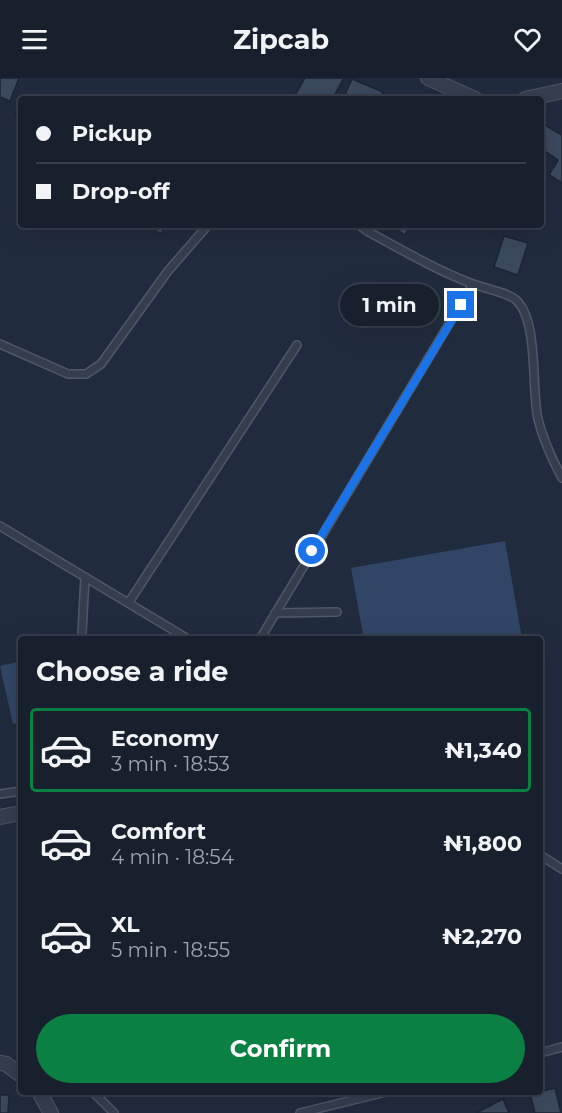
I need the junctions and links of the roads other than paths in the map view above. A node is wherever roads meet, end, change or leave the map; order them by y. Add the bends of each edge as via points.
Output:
1 (428, 78) edge
2 (562, 91) edge
3 (468, 96) edge
4 (539, 96) edge
5 (205, 228) edge
6 (363, 228) edge
7 (473, 284) junction
8 (0, 344) edge
9 (297, 345) dead end
10 (562, 478) edge
11 (0, 526) edge
12 (85, 577) junction
13 (129, 602) junction
14 (337, 612) dead end
15 (275, 613) junction
16 (82, 633) dead end
17 (183, 636) edge
18 (262, 636) edge
19 (18, 791) edge
20 (0, 794) edge
21 (18, 814) edge
22 (0, 817) edge
23 (543, 857) edge
24 (562, 869) edge
25 (562, 1047) edge
26 (543, 1052) edge
27 (0, 1063) edge
28 (18, 1073) edge
29 (41, 1095) edge
30 (96, 1095) edge
31 (374, 1095) edge
32 (51, 1113) edge
33 (114, 1113) edge
34 (300, 1113) edge

1 - 3 street
2 - 4 street
5 - 8 lane via 168,271 101,363 86,374 68,374
6 - 7 lane via 425,263
7 - 10 lane via 515,298 525,310 537,417
7 - 15 lane
9 - 13 lane
11 - 12 lane
12 - 13 lane
12 - 16 lane
13 - 17 lane
14 - 15 lane
15 - 18 lane
19 - 20 lane
21 - 22 street
23 - 24 lane
25 - 26 lane
27 - 28 street
29 - 32 street
30 - 33 lane
31 - 34 lane

